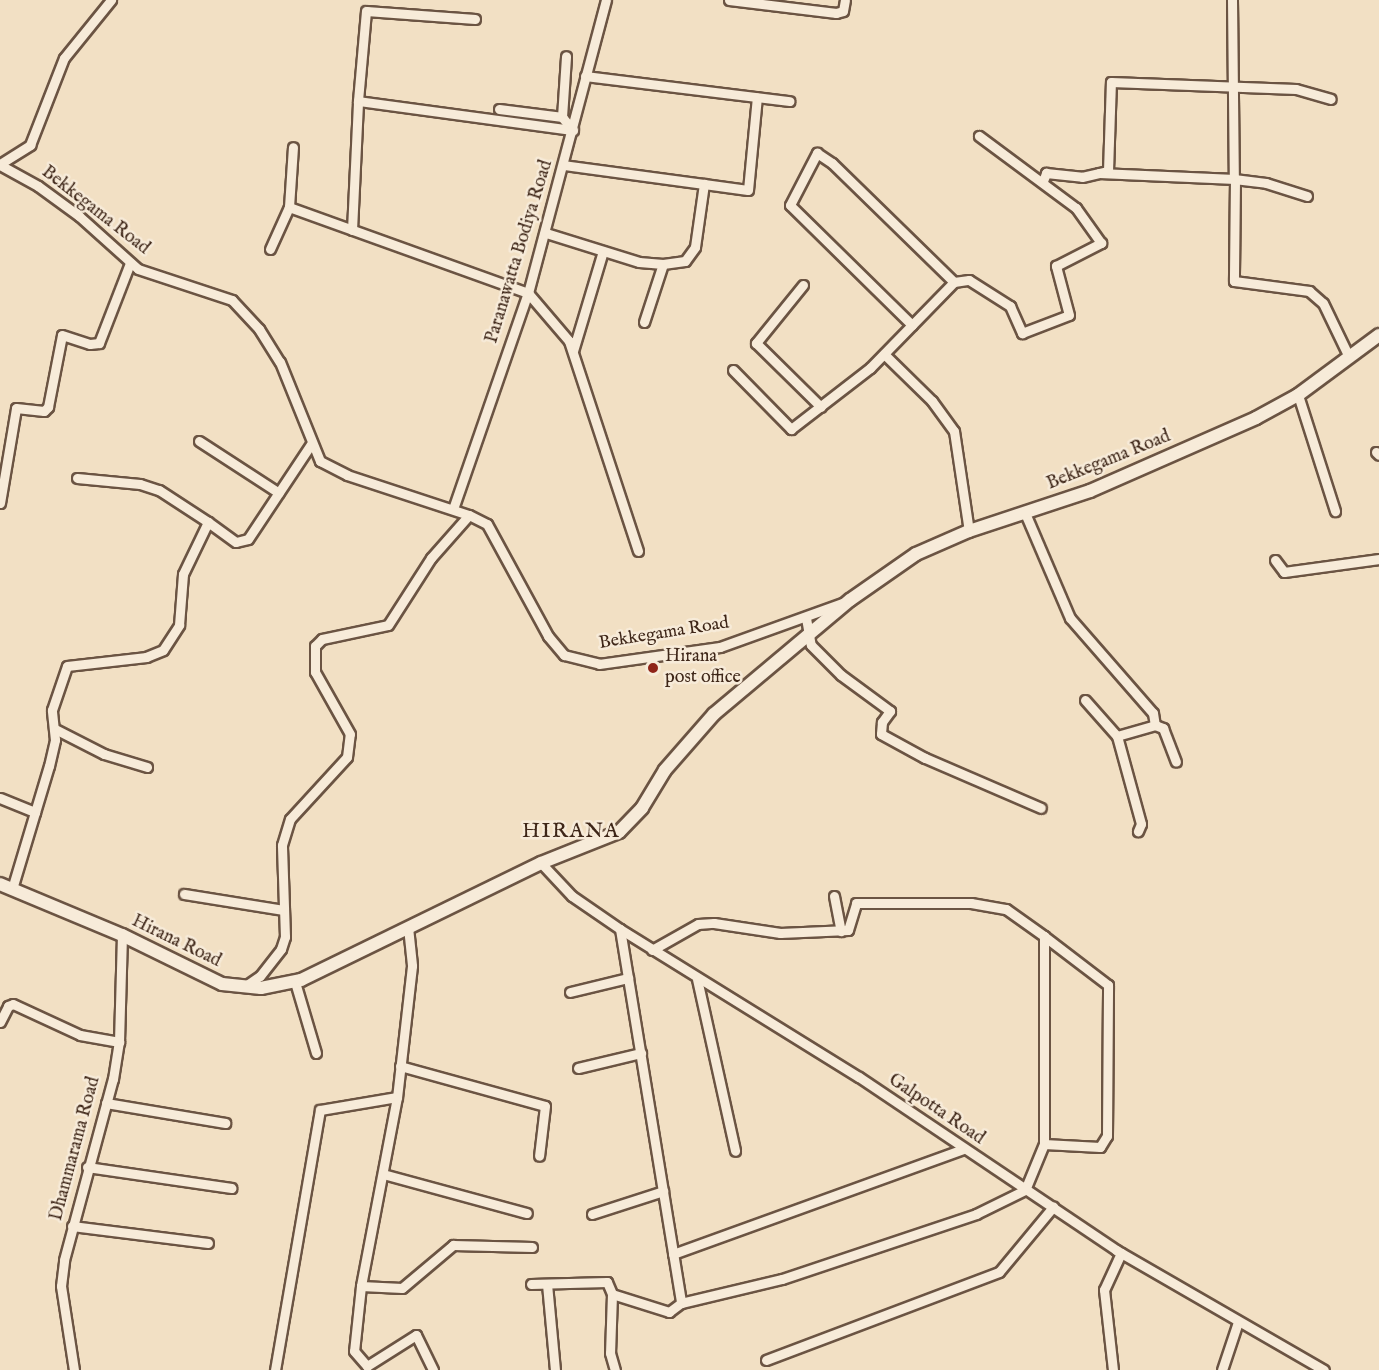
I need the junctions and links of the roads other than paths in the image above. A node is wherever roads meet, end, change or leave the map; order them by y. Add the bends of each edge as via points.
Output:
1 (111, 0) edge
2 (606, 0) edge
3 (729, 0) edge
4 (845, 0) edge
5 (1232, 0) edge
6 (475, 19) dead end
7 (566, 56) dead end
8 (585, 76) junction
9 (1236, 87) junction
10 (757, 97) junction
11 (1331, 99) dead end
12 (358, 100) junction
13 (789, 101) dead end
14 (500, 109) dead end
15 (562, 117) junction
16 (573, 130) junction
17 (979, 136) dead end
18 (293, 147) dead end
19 (0, 164) edge
20 (564, 165) junction
21 (1099, 173) junction
22 (1235, 179) junction
23 (1043, 181) junction
24 (704, 184) junction
25 (1306, 196) dead end
26 (289, 207) junction
27 (352, 230) junction
28 (546, 233) junction
29 (270, 249) dead end
30 (603, 251) junction
31 (130, 263) junction
32 (663, 264) junction
33 (954, 282) junction
34 (803, 285) dead end
35 (528, 293) junction
36 (644, 322) dead end
37 (912, 325) junction
38 (1379, 336) edge
39 (573, 351) junction
40 (884, 354) junction
41 (1349, 357) junction
42 (733, 370) dead end
43 (1298, 395) junction
44 (821, 407) junction
45 (199, 441) dead end
46 (311, 444) junction
47 (4, 463) edge
48 (77, 478) dead end
49 (279, 493) junction
50 (0, 503) edge
51 (453, 509) junction
52 (1335, 512) dead end
53 (1025, 513) junction
54 (470, 514) junction
55 (208, 522) junction
56 (969, 531) junction
57 (638, 552) dead end
58 (1379, 559) edge
59 (1275, 560) dead end
60 (850, 600) junction
61 (806, 618) junction
62 (808, 634) junction
63 (1085, 700) dead end
64 (1155, 725) junction
65 (56, 729) junction
66 (1117, 736) junction
67 (1176, 762) dead end
68 (147, 767) dead end
69 (0, 798) edge
70 (1041, 808) dead end
71 (35, 812) junction
72 (1138, 831) dead end
73 (541, 863) junction
74 (0, 884) edge
75 (12, 889) junction
76 (184, 894) dead end
77 (834, 897) dead end
78 (284, 910) junction
79 (408, 927) junction
80 (620, 929) junction
81 (840, 931) junction
82 (122, 935) junction
83 (1044, 936) junction
84 (652, 950) junction
85 (628, 978) junction
86 (697, 979) junction
87 (296, 982) junction
88 (244, 987) junction
89 (570, 992) dead end
90 (0, 1022) edge
91 (119, 1042) junction
92 (316, 1053) dead end
93 (641, 1053) junction
94 (400, 1066) junction
95 (578, 1068) dead end
96 (397, 1097) junction
97 (106, 1103) junction
98 (225, 1123) dead end
99 (1044, 1144) junction
100 (963, 1149) junction
101 (735, 1151) dead end
102 (539, 1156) dead end
103 (87, 1167) junction
104 (383, 1174) junction
105 (231, 1188) dead end
106 (1025, 1190) junction
107 (663, 1191) junction
108 (1053, 1207) junction
109 (527, 1213) dead end
110 (592, 1214) dead end
111 (72, 1226) junction
112 (208, 1243) dead end
113 (532, 1247) dead end
114 (1121, 1253) junction
115 (673, 1254) junction
116 (531, 1284) dead end
117 (547, 1284) junction
118 (361, 1286) junction
119 (612, 1294) junction
120 (681, 1303) junction
121 (1238, 1322) junction
122 (1306, 1359) junction
123 (766, 1360) dead end
124 (74, 1370) edge
125 (275, 1370) edge
126 (433, 1370) edge
127 (555, 1370) edge
128 (615, 1370) edge
129 (1113, 1370) edge
130 (1222, 1370) edge
131 (1306, 1370) edge
132 (1324, 1370) edge

1 - 19 street via 64,58 30,145
2 - 8 street, Paranawatta Bodiya Road
3 - 4 street via 836,13 843,11
5 - 9 street
6 - 12 street via 366,11
7 - 15 street
8 - 10 street
8 - 16 street, Paranawatta Bodiya Road
9 - 11 street via 1296,89
9 - 21 street via 1112,82 1108,171
9 - 22 street
10 - 13 street
10 - 24 street via 748,190
12 - 16 street
12 - 27 street
14 - 15 street
15 - 16 street
16 - 20 street, Paranawatta Bodiya Road
17 - 23 street
18 - 26 street
19 - 31 street, Bekkegama Road via 79,216
20 - 24 street
20 - 28 street, Paranawatta Bodiya Road
21 - 22 street
21 - 23 street via 1082,177 1046,173
22 - 25 street via 1266,183
22 - 41 street via 1234,281 1310,291 1323,303
23 - 33 street via 1076,208 1101,243 1056,267 1069,315 1022,333 1010,306 969,280
24 - 32 street via 695,247 684,261
26 - 27 street
26 - 29 street
27 - 35 street
28 - 30 street
28 - 35 street, Paranawatta Bodiya Road
30 - 32 street
30 - 39 street
31 - 46 street, Bekkegama Road via 174,283 212,291 232,300 280,362
31 - 47 street via 99,343 62,335 48,407 44,411 16,408
32 - 36 street
33 - 37 street
33 - 37 street via 832,163 817,153 790,205
34 - 44 street via 756,343
35 - 39 street via 548,313
35 - 51 street, Paranawatta Bodiya Road
37 - 40 street
38 - 41 street, Bekkegama Road
39 - 57 street
40 - 44 street
40 - 56 street via 932,401 954,431
41 - 43 street, Bekkegama Road
42 - 44 street via 791,429
43 - 52 street
43 - 53 street, Bekkegama Road via 1256,418 1090,491
45 - 49 street
46 - 49 street
46 - 51 street, Bekkegama Road via 320,461 347,475
47 - 50 street
48 - 55 street via 149,487
49 - 55 street via 243,543
51 - 54 street, Bekkegama Road
53 - 56 street, Bekkegama Road
53 - 64 street via 1070,618 1153,714
54 - 61 street, Bekkegama Road via 487,524 502,546 548,636 564,655 579,662 599,664 720,646
54 - 78 street via 431,558 388,625 322,639 315,646 315,672 350,734 347,757 340,767 290,819 282,846
55 - 65 street via 183,574 179,626 172,640 163,650 146,657 67,666 52,710
56 - 60 street, Bekkegama Road via 916,554
58 - 59 street via 1295,572 1280,570
60 - 61 street, Bekkegama Road
60 - 62 street, Hirana Road
61 - 62 street
62 - 70 street via 811,645 841,675 890,711 882,722 881,734
62 - 73 street, Hirana Road via 694,735 619,832
63 - 66 street
64 - 66 street
64 - 67 street via 1162,728
65 - 68 street via 104,754
65 - 71 street
66 - 72 street via 1141,824
69 - 71 street
71 - 75 street
73 - 79 street, Hirana Road
73 - 80 street, Galpotta Road via 572,897
74 - 75 street, Hirana Road
75 - 82 street, Hirana Road
76 - 78 street
77 - 81 street
78 - 88 street via 282,949
79 - 87 street, Hirana Road
79 - 94 street via 412,966
80 - 84 street, Galpotta Road
80 - 85 street
81 - 83 street via 848,930 856,903 971,903 1005,909
81 - 84 street via 780,933 714,922 698,924
82 - 88 street, Hirana Road via 222,984
82 - 91 street, Dhammarama Road
83 - 99 street
83 - 99 street via 1108,985 1107,1136 1100,1147
84 - 86 street, Galpotta Road
85 - 89 street
85 - 93 street
86 - 100 street, Galpotta Road via 859,1077
86 - 101 street
87 - 88 street, Hirana Road
87 - 92 street
90 - 91 street via 13,1004 80,1035
91 - 97 street, Dhammarama Road
93 - 95 street
93 - 107 street
94 - 96 street
94 - 102 street via 545,1106
96 - 104 street
96 - 125 street via 320,1110
97 - 98 street
97 - 103 street, Dhammarama Road
99 - 106 street
100 - 106 street, Galpotta Road
100 - 115 street
103 - 105 street
103 - 111 street, Dhammarama Road
104 - 109 street
104 - 118 street
106 - 108 street, Galpotta Road
106 - 120 street via 975,1214 782,1279
107 - 110 street
107 - 115 street
108 - 114 street, Galpotta Road
108 - 123 street via 999,1272
111 - 112 street
111 - 124 street, Dhammarama Road via 61,1286
113 - 118 street via 453,1245 402,1288
114 - 121 street, Galpotta Road
114 - 129 street via 1104,1290
115 - 120 street
116 - 117 street
117 - 119 street via 607,1282
117 - 127 street
118 - 126 street via 354,1351 361,1364 373,1364 416,1335
119 - 120 street via 669,1312
119 - 128 street via 610,1353
121 - 122 street, Galpotta Road
121 - 130 street
122 - 131 street
122 - 132 street, Galpotta Road

